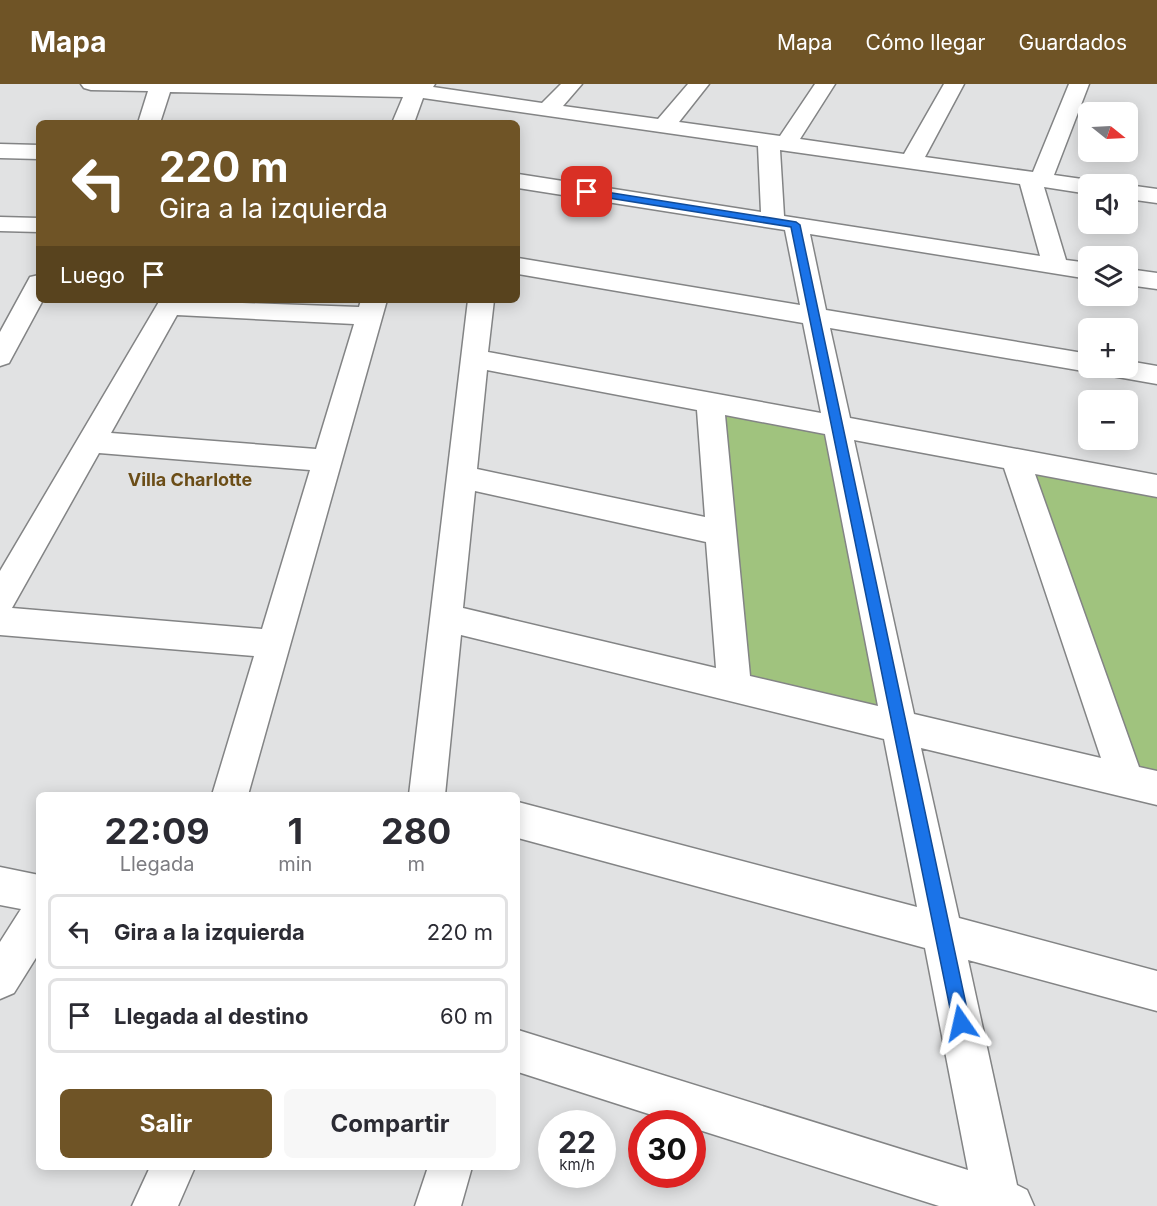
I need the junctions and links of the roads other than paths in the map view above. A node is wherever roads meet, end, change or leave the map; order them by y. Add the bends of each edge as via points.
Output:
1 (91, 84) edge
2 (572, 84) edge
3 (699, 84) edge
4 (825, 84) edge
5 (954, 84) edge
6 (1078, 84) edge
7 (165, 85) edge
8 (290, 87) edge
9 (421, 88) edge
10 (547, 110) junction
11 (150, 120) edge
12 (403, 120) edge
13 (664, 126) junction
14 (777, 143) junction
15 (0, 151) edge
16 (36, 152) edge
17 (911, 162) junction
18 (1035, 179) junction
19 (520, 181) edge
20 (1078, 185) edge
21 (1138, 193) edge
22 (1157, 196) edge
23 (784, 223) junction
24 (0, 224) edge
25 (36, 225) edge
26 (520, 266) edge
27 (1055, 266) junction
28 (1078, 269) edge
29 (1145, 279) edge
30 (36, 289) edge
31 (171, 303) edge
32 (481, 303) edge
33 (1157, 304) edge
34 (371, 308) edge
35 (815, 317) junction
36 (0, 357) edge
37 (476, 359) junction
38 (1078, 361) edge
39 (1138, 372) edge
40 (1157, 375) edge
41 (710, 403) junction
42 (838, 427) junction
43 (90, 442) junction
44 (1016, 460) junction
45 (327, 461) junction
46 (463, 477) junction
47 (1157, 486) edge
48 (721, 533) junction
49 (0, 600) edge
50 (446, 618) junction
51 (0, 621) edge
52 (274, 644) junction
53 (734, 687) junction
54 (900, 726) junction
55 (1141, 784) edge
56 (231, 792) edge
57 (426, 792) edge
58 (520, 821) edge
59 (0, 886) edge
60 (36, 893) edge
61 (36, 921) edge
62 (943, 934) junction
63 (0, 979) edge
64 (1157, 992) edge
65 (520, 1052) edge
66 (172, 1170) edge
67 (449, 1170) edge
68 (1004, 1203) edge
69 (155, 1206) edge
70 (438, 1206) edge

1 - 7 street
2 - 10 street
3 - 13 street
4 - 14 street
5 - 17 street
6 - 18 street
7 - 8 street
7 - 11 street via 159,90
8 - 9 street
9 - 10 street
9 - 12 street via 404,110
10 - 13 street
13 - 14 street
14 - 17 street
14 - 23 street
15 - 16 street
17 - 18 street
18 - 20 street
18 - 27 street
19 - 23 street
21 - 22 street
23 - 27 street
23 - 35 street
24 - 25 street
26 - 35 street
27 - 28 street
29 - 33 street
30 - 36 street
31 - 34 street
31 - 43 street
32 - 37 street
34 - 45 street
35 - 38 street
35 - 42 street
37 - 41 street
37 - 46 street
39 - 40 street
41 - 42 street
41 - 48 street
42 - 44 street
42 - 54 street
43 - 45 street
43 - 49 street
44 - 47 street
44 - 55 street
45 - 52 street
46 - 48 street
46 - 50 street
48 - 53 street
50 - 53 street
50 - 57 street
51 - 52 street
52 - 56 street
53 - 54 street
54 - 55 street
54 - 62 street
58 - 62 street
59 - 60 street
61 - 63 street
62 - 64 street
62 - 68 street
65 - 68 street
66 - 69 street
67 - 70 street

